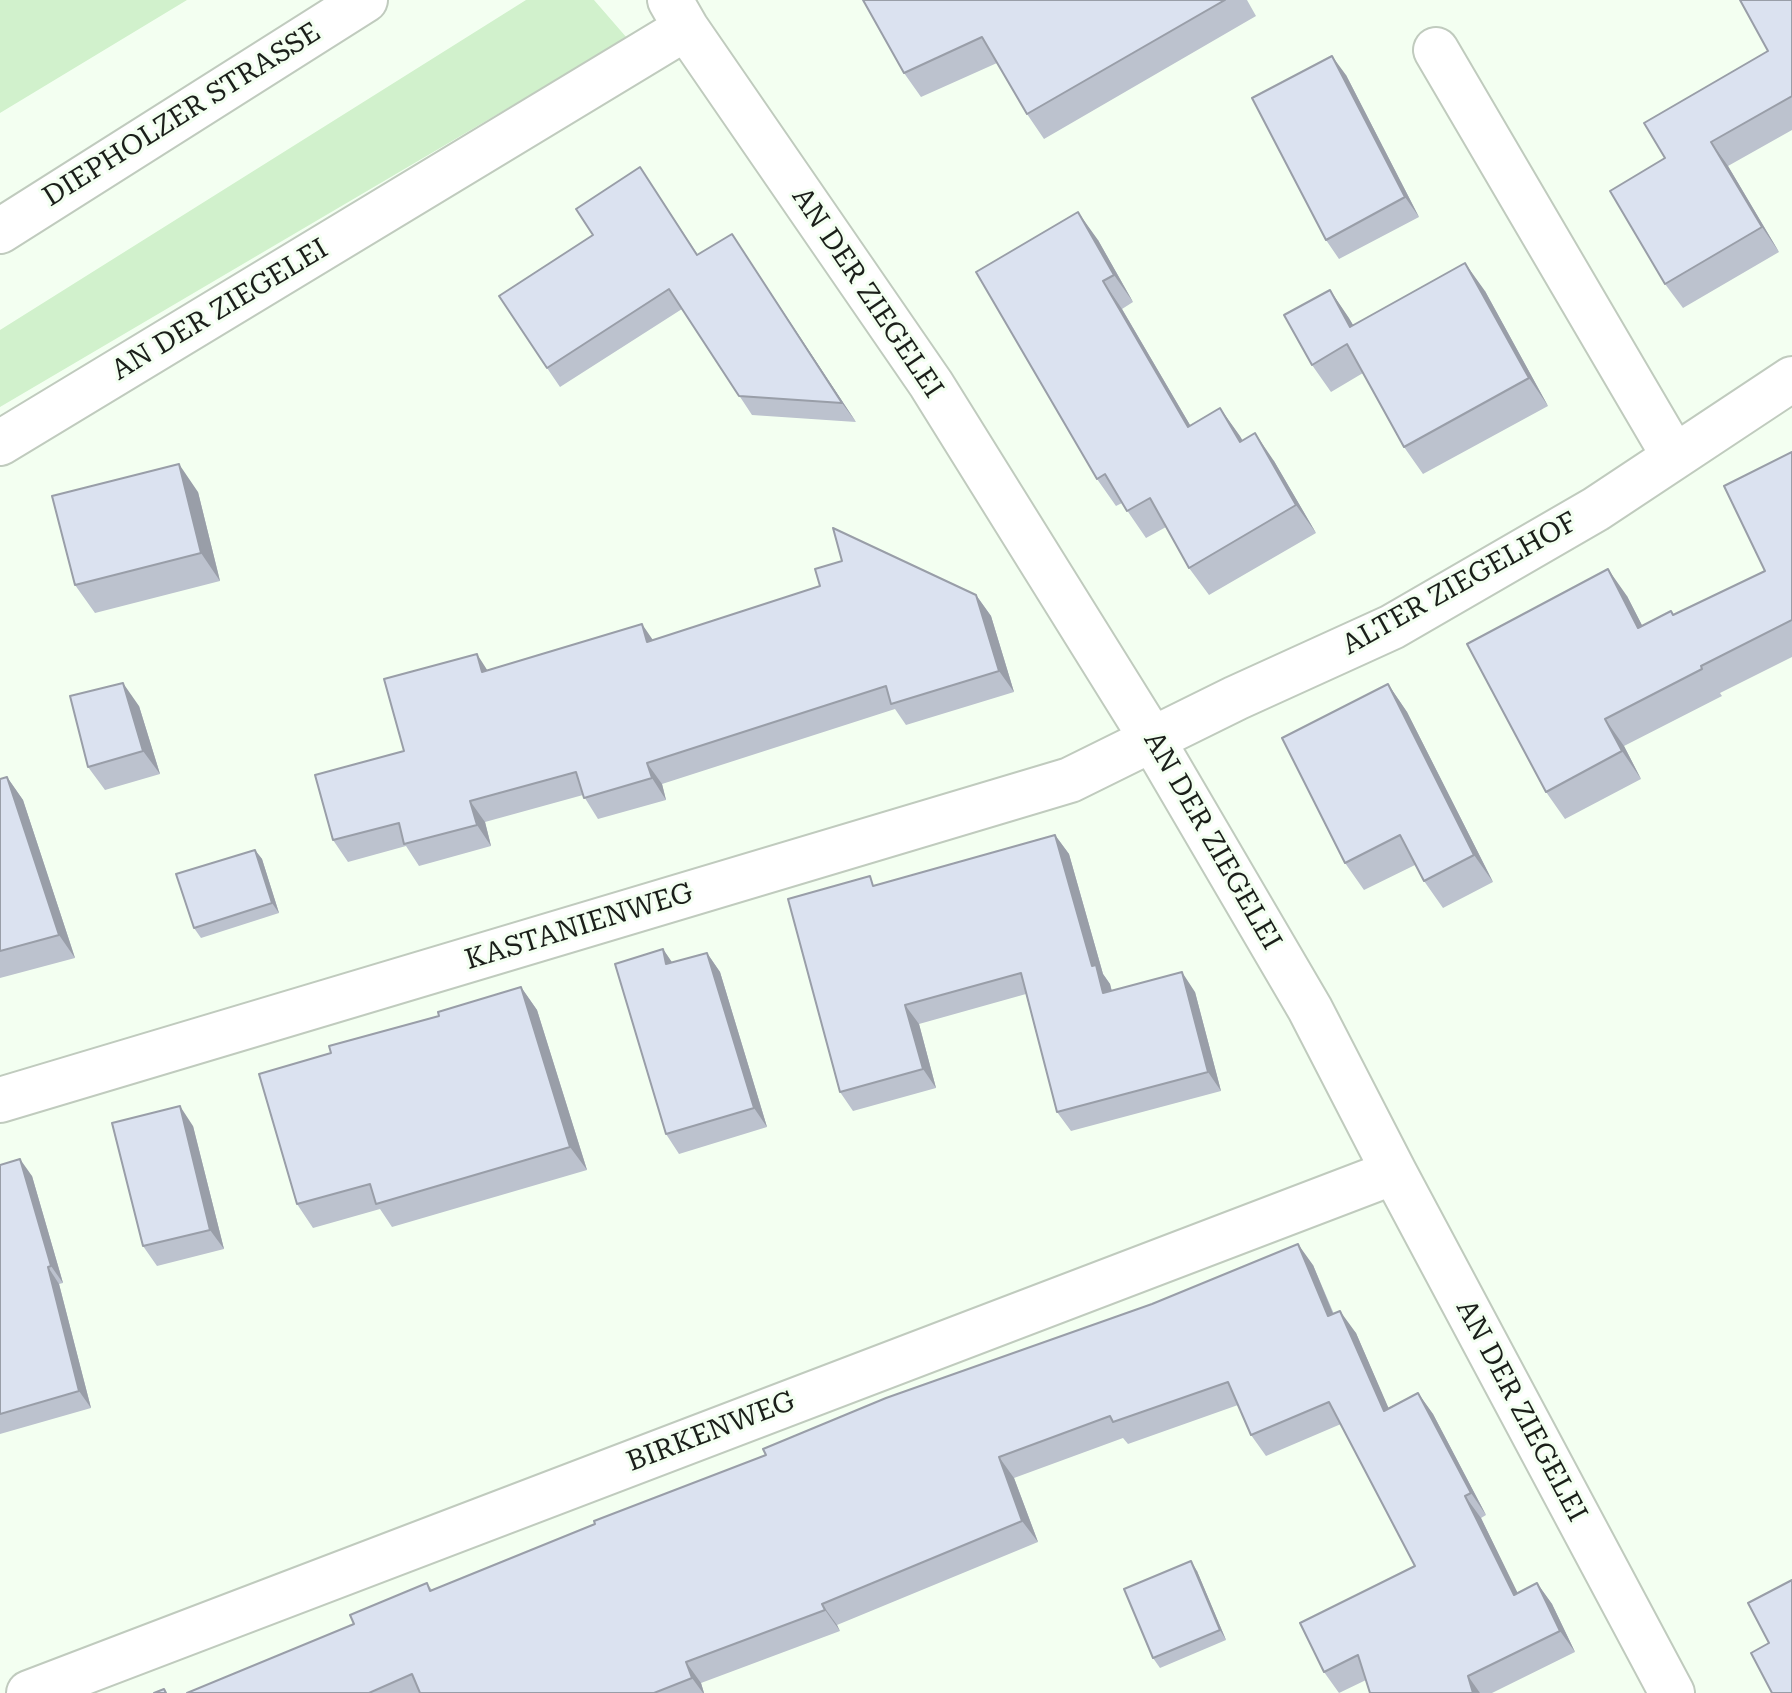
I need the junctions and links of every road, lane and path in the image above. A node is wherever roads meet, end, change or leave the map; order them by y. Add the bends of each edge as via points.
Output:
1 (365, 0) edge
2 (678, 14) edge
3 (1436, 50) dead end
4 (0, 231) edge
5 (1792, 379) edge
6 (0, 443) edge
7 (1674, 456) junction
8 (1152, 739) junction
9 (0, 1100) edge
10 (1394, 1172) junction
11 (29, 1693) edge
12 (1672, 1693) edge

1 - 4 street, DIEPHOLZER STRASSE
2 - 6 street, AN DER ZIEGELEI
2 - 8 street, AN DER ZIEGELEI via 931,384
3 - 7 street
5 - 7 street, ALTER ZIEGELHOF
7 - 8 street, ALTER ZIEGELHOF via 1596,509 1392,627
8 - 9 street, KASTANIENWEG via 1070,780
8 - 10 street, AN DER ZIEGELEI via 1310,1009
10 - 11 street, BIRKENWEG
10 - 12 street, AN DER ZIEGELEI

